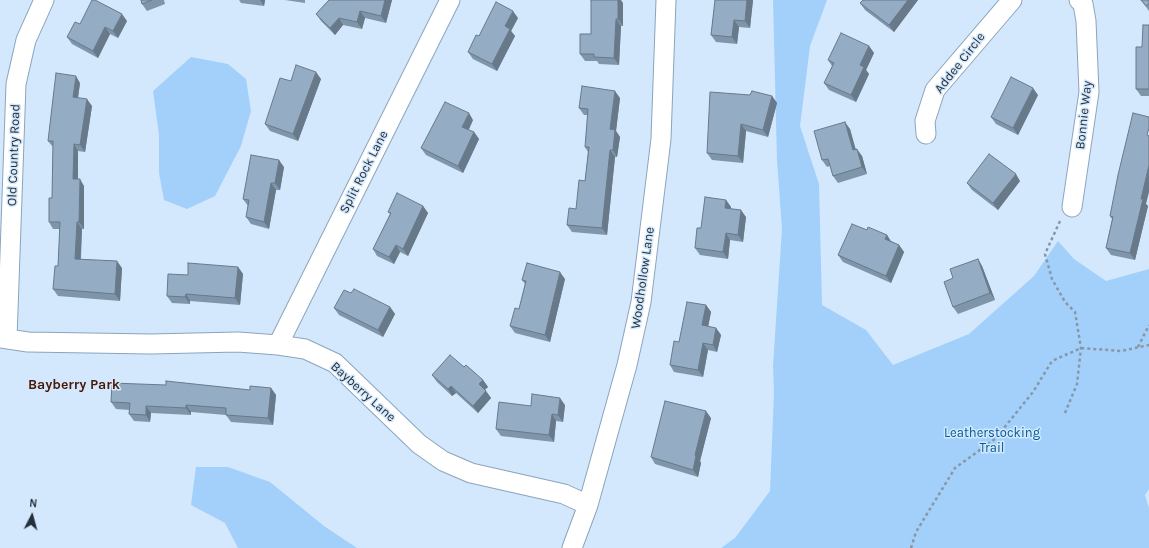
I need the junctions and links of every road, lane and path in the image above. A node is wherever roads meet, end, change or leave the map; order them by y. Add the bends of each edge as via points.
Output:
1 (44, 0) edge
2 (450, 0) edge
3 (666, 0) edge
4 (1012, 0) edge
5 (1079, 0) edge
6 (926, 134) dead end
7 (1067, 212) joint
8 (1149, 325) edge
9 (3, 338) edge
10 (278, 345) junction
11 (1149, 345) edge
12 (1138, 347) junction
13 (1081, 348) junction
14 (1065, 413) dead end
15 (588, 504) junction
16 (572, 548) edge
17 (911, 548) edge

1 - 9 street, Old Country Road via 26,40 16,84
2 - 10 street, Split Rock Lane
3 - 15 street, Woodhollow Lane via 661,140 641,302 627,365
4 - 6 street, Addee Circle via 935,90 925,121
5 - 7 street, Bonnie Way via 1083,4 1086,22 1089,92
7 - 13 path via 1045,254 1052,279 1064,302 1075,312
8 - 12 path
9 - 10 street, Bayberry Lane via 28,342 238,342
10 - 15 street, Bayberry Lane via 305,349 335,363 419,444 443,461 471,474 564,494
11 - 12 path
12 - 13 path via 1121,351
13 - 14 path via 1077,384
13 - 17 path via 1052,360 1034,392 994,439 955,468 916,532
15 - 16 street, Woodhollow Lane

